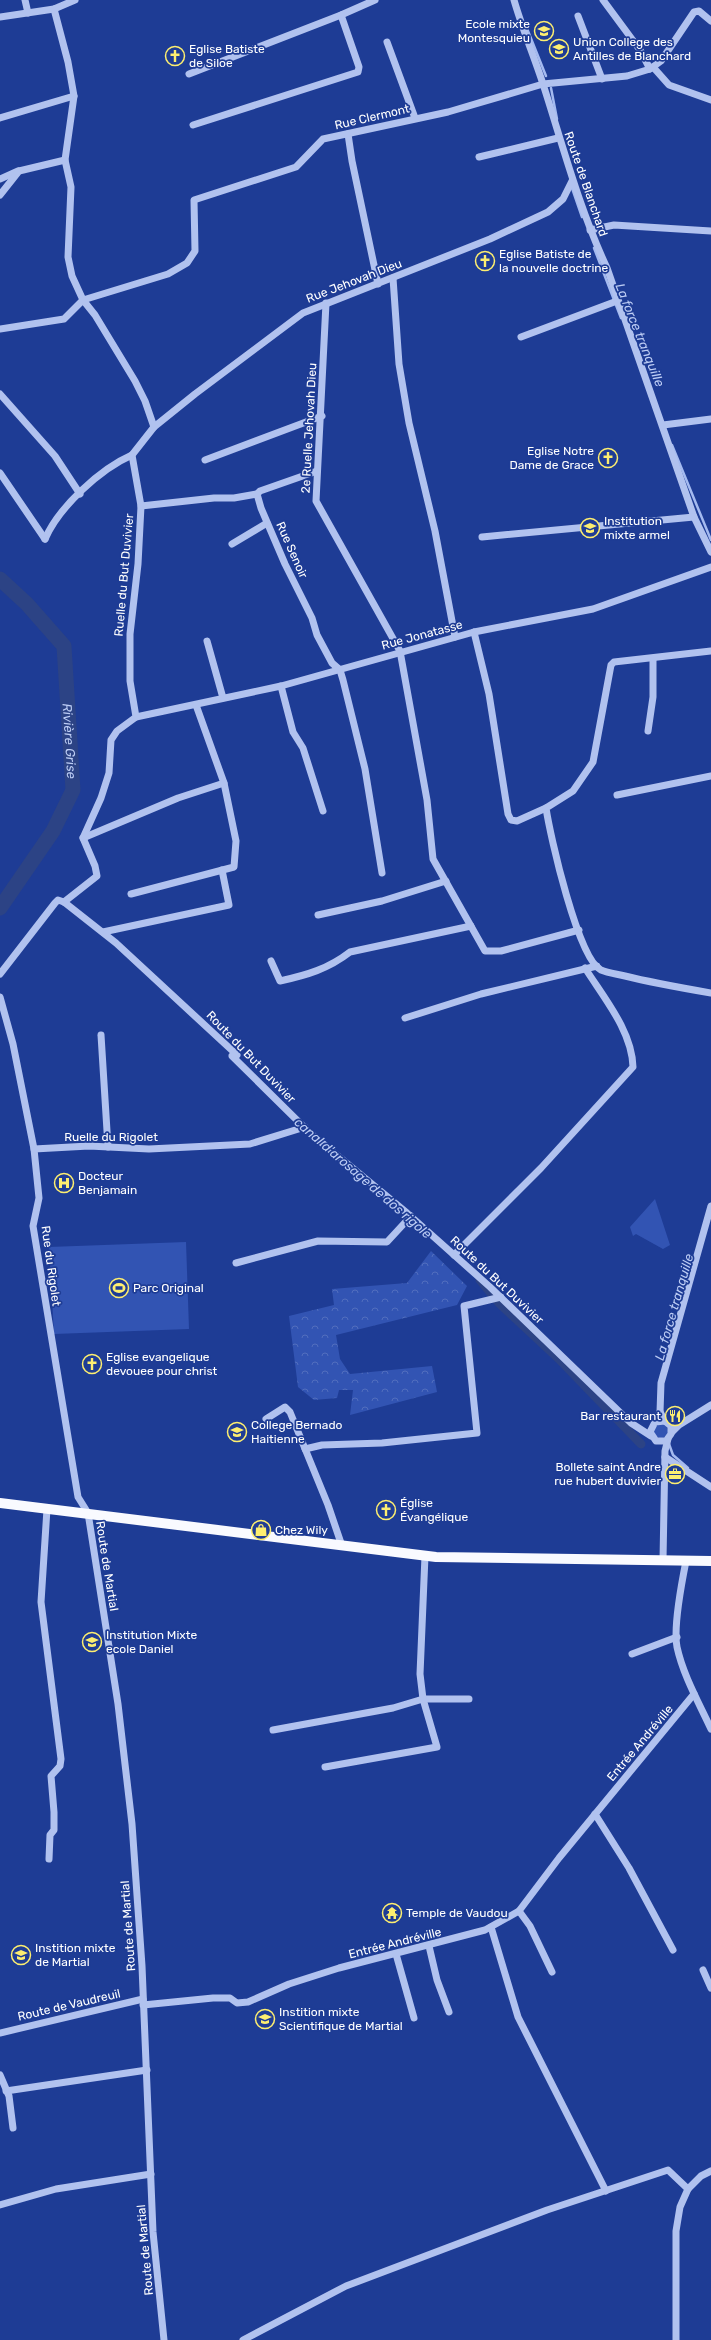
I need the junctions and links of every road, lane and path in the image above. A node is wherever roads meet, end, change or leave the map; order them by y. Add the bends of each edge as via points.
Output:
1 (25, 0) edge
2 (75, 0) edge
3 (375, 0) edge
4 (514, 0) edge
5 (603, 0) edge
6 (54, 9) junction
7 (28, 12) junction
8 (341, 15) junction
9 (578, 16) dead end
10 (0, 17) edge
11 (711, 21) edge
12 (387, 42) dead end
13 (651, 68) junction
14 (189, 74) dead end
15 (602, 79) junction
16 (543, 84) junction
17 (74, 96) junction
18 (711, 100) edge
19 (0, 118) edge
20 (415, 118) junction
21 (193, 125) dead end
22 (348, 134) junction
23 (558, 138) junction
24 (479, 157) dead end
25 (65, 160) junction
26 (19, 171) junction
27 (0, 179) edge
28 (572, 181) junction
29 (0, 195) edge
30 (590, 230) junction
31 (711, 231) edge
32 (393, 278) junction
33 (378, 284) junction
34 (83, 300) junction
35 (617, 301) junction
36 (326, 303) junction
37 (0, 329) edge
38 (521, 337) dead end
39 (0, 394) edge
40 (322, 416) junction
41 (711, 419) edge
42 (663, 425) junction
43 (154, 427) junction
44 (132, 456) junction
45 (205, 460) dead end
46 (317, 471) junction
47 (0, 473) edge
48 (80, 494) junction
49 (257, 494) junction
50 (141, 506) junction
51 (694, 518) junction
52 (267, 523) junction
53 (482, 537) dead end
54 (232, 544) dead end
55 (711, 552) edge
56 (711, 567) edge
57 (474, 632) junction
58 (455, 637) junction
59 (207, 641) dead end
60 (400, 651) junction
61 (711, 651) edge
62 (653, 659) junction
63 (340, 670) junction
64 (281, 686) junction
65 (223, 698) junction
66 (196, 705) junction
67 (136, 717) junction
68 (648, 731) dead end
69 (711, 776) edge
70 (224, 784) junction
71 (617, 795) dead end
72 (546, 808) junction
73 (323, 811) dead end
74 (83, 838) junction
75 (222, 870) junction
76 (382, 873) dead end
77 (446, 881) junction
78 (131, 894) dead end
79 (64, 902) junction
80 (318, 915) dead end
81 (471, 926) junction
82 (579, 930) junction
83 (103, 932) junction
84 (271, 961) dead end
85 (597, 966) junction
86 (585, 968) junction
87 (0, 974) edge
88 (711, 993) edge
89 (0, 997) edge
90 (405, 1018) dead end
91 (101, 1035) dead end
92 (305, 1127) junction
93 (108, 1147) junction
94 (34, 1149) junction
95 (711, 1206) edge
96 (411, 1216) junction
97 (454, 1255) junction
98 (236, 1263) dead end
99 (501, 1298) junction
100 (711, 1405) edge
101 (660, 1412) junction
102 (266, 1419) dead end
103 (686, 1420) junction
104 (666, 1421) junction
105 (653, 1423) junction
106 (678, 1425) junction
107 (643, 1430) junction
108 (672, 1432) junction
109 (654, 1438) junction
110 (668, 1439) junction
111 (306, 1449) junction
112 (665, 1454) junction
113 (711, 1487) edge
114 (0, 1503) edge
115 (47, 1509) junction
116 (88, 1513) junction
117 (342, 1546) junction
118 (425, 1556) junction
119 (663, 1560) junction
120 (686, 1561) junction
121 (711, 1561) edge
122 (678, 1637) junction
123 (632, 1654) dead end
124 (694, 1694) junction
125 (423, 1699) junction
126 (469, 1699) dead end
127 (711, 1729) edge
128 (273, 1730) dead end
129 (325, 1767) dead end
130 (595, 1814) junction
131 (49, 1859) dead end
132 (519, 1911) junction
133 (491, 1927) junction
134 (429, 1946) junction
135 (673, 1950) dead end
136 (396, 1954) junction
137 (703, 1970) dead end
138 (552, 1972) dead end
139 (711, 1988) edge
140 (143, 2002) junction
141 (449, 2012) dead end
142 (414, 2018) dead end
143 (0, 2033) edge
144 (147, 2070) junction
145 (0, 2075) edge
146 (6, 2091) junction
147 (13, 2128) dead end
148 (711, 2171) edge
149 (151, 2174) junction
150 (688, 2189) junction
151 (606, 2192) junction
152 (0, 2204) edge
153 (164, 2340) edge
154 (243, 2340) edge
155 (676, 2340) edge

1 - 7 street
2 - 6 street
3 - 8 street
4 - 16 street, Route de Blanchard
5 - 13 street
6 - 7 street
6 - 17 street
7 - 10 street
8 - 14 street
8 - 21 street via 359,67 358,72
9 - 15 street
11 - 13 street via 699,11 694,12 661,61
12 - 20 street
13 - 15 street, Rue Clermont
13 - 18 street via 669,85
15 - 16 street, Rue Clermont
16 - 20 street, Rue Clermont via 448,112
16 - 23 street, Route de Blanchard
17 - 19 street
17 - 25 street
20 - 22 street, Rue Clermont
22 - 33 street
22 - 34 street, Rue Clermont via 319,142 296,167 196,198 193,203 195,251 187,263 168,274
23 - 24 street
23 - 28 street, Route de Blanchard
25 - 26 street
25 - 34 street via 71,187 68,257 72,276
26 - 27 street
26 - 29 street
28 - 30 street, Route de Blanchard
28 - 32 street, Rue Jehovah Dieu via 563,200 548,212 490,239
30 - 31 street via 614,225
30 - 35 street, Route de Blanchard via 607,268
32 - 33 street, Rue Jehovah Dieu
32 - 58 street via 399,364 409,423 435,531
33 - 36 street, Rue Jehovah Dieu
34 - 37 street via 64,319
34 - 43 street via 135,381
35 - 38 street
35 - 42 street, Route de Blanchard
36 - 40 street, 2e Ruelle Jehovah Dieu
36 - 43 street, Rue Jehovah Dieu via 298,316
39 - 48 street via 55,456
40 - 45 street
40 - 46 street, 2e Ruelle Jehovah Dieu
41 - 42 street
42 - 51 street, Route de Blanchard
43 - 44 street
44 - 48 street via 90,481
44 - 50 street, Ruelle du But Duvivier
46 - 49 street
46 - 60 street, 2e Ruelle Jehovah Dieu via 315,494 320,510
47 - 48 street via 45,539 52,523
49 - 50 street
49 - 52 street, Rue Senoir
50 - 67 street, Ruelle du But Duvivier via 130,634 130,681
51 - 53 street
51 - 55 street, Route de Blanchard
52 - 54 street
52 - 63 street, Rue Senoir via 312,618 317,635 332,663
56 - 57 street, Rue Jonatasse via 593,609
57 - 58 street, Rue Jonatasse
57 - 72 street via 489,694 508,814 511,820 518,821
58 - 60 street, Rue Jonatasse
59 - 65 street
60 - 63 street, Rue Jonatasse
60 - 77 street, 2e Ruelle Jehovah Dieu via 427,800 433,859
61 - 62 street
62 - 68 street via 652,713
62 - 72 street via 614,662 611,665 592,762 573,790
63 - 64 street, Rue Jonatasse
63 - 76 street via 365,769
64 - 65 street, Rue Jonatasse
64 - 73 street via 293,732 303,748
65 - 66 street, Rue Jonatasse
66 - 67 street, Rue Jonatasse
66 - 70 street
67 - 74 street via 117,731 111,740 109,773
69 - 71 street
70 - 74 street via 178,798
70 - 75 street via 236,841 234,867
72 - 82 street via 566,896
74 - 79 street via 97,876
75 - 78 street
75 - 83 street via 229,905
77 - 80 street via 382,901
77 - 81 street, 2e Ruelle Jehovah Dieu
79 - 83 street, Route du But Duvivier
79 - 87 street via 58,900 55,903
81 - 82 street, 2e Ruelle Jehovah Dieu via 485,951 501,951
81 - 84 street via 350,952 336,963 315,973 280,982
82 - 85 street via 588,953
83 - 92 street, Route du But Duvivier via 237,1055 232,1056
85 - 86 street
85 - 88 street via 600,969 660,985
86 - 90 street via 481,994
86 - 97 street via 622,1028 632,1051 633,1067 541,1168
89 - 94 street, Rue du Rigolet via 13,1044
91 - 93 street
92 - 93 street, Ruelle du Rigolet via 250,1144 149,1149
92 - 96 street, Route du But Duvivier
93 - 94 street, Ruelle du Rigolet
94 - 116 street, Rue du Rigolet via 39,1198 33,1226 78,1497
95 - 101 street via 668,1354 661,1383
96 - 97 street, Route du But Duvivier
96 - 98 street via 387,1242 318,1241
97 - 99 street, Route du But Duvivier
99 - 107 street, Route du But Duvivier via 631,1423
99 - 111 street via 464,1306 477,1433 382,1443 322,1445
100 - 103 street
101 - 104 street
101 - 105 street
102 - 111 street via 285,1407 290,1412
103 - 106 street
103 - 112 street
104 - 105 street
104 - 106 street
104 - 108 street
105 - 107 street
105 - 109 street
106 - 108 street
107 - 109 street, Route du But Duvivier
108 - 110 street
109 - 110 street via 664,1442
109 - 112 street, Route du But Duvivier
110 - 112 street
111 - 117 street
112 - 113 street, Route du But Duvivier
112 - 119 street
114 - 115 main road
115 - 116 main road
115 - 131 street via 41,1602 61,1759 60,1766 51,1776 54,1830 50,1835
116 - 117 main road
116 - 140 street, Route de Martial via 118,1704 132,1824
117 - 118 main road
118 - 119 main road via 474,1559
118 - 125 street via 420,1674
119 - 120 main road
120 - 121 main road
120 - 122 street via 680,1596
122 - 123 street
122 - 124 street via 677,1646
124 - 127 street
124 - 130 street, Entrée Andréville
125 - 126 street
125 - 128 street via 393,1708
125 - 129 street via 437,1747
130 - 132 street, Entrée Andréville
130 - 135 street
132 - 133 street, Entrée Andréville
132 - 138 street via 530,1926
133 - 134 street, Entrée Andréville
133 - 151 street via 518,2017
134 - 136 street, Entrée Andréville
134 - 141 street via 437,1980
136 - 140 street, Entrée Andréville via 289,1984 248,2002 237,2003 230,1998
136 - 142 street
137 - 139 street
140 - 143 street, Route de Vaudreuil
140 - 144 street, Route de Martial
144 - 146 street
144 - 149 street, Route de Martial
145 - 146 street
146 - 147 street
148 - 150 street via 701,2176
149 - 152 street via 56,2189
149 - 153 street, Route de Martial via 153,2232
150 - 151 street via 668,2170
150 - 155 street via 680,2207 676,2231
151 - 154 street via 547,2210 346,2286

